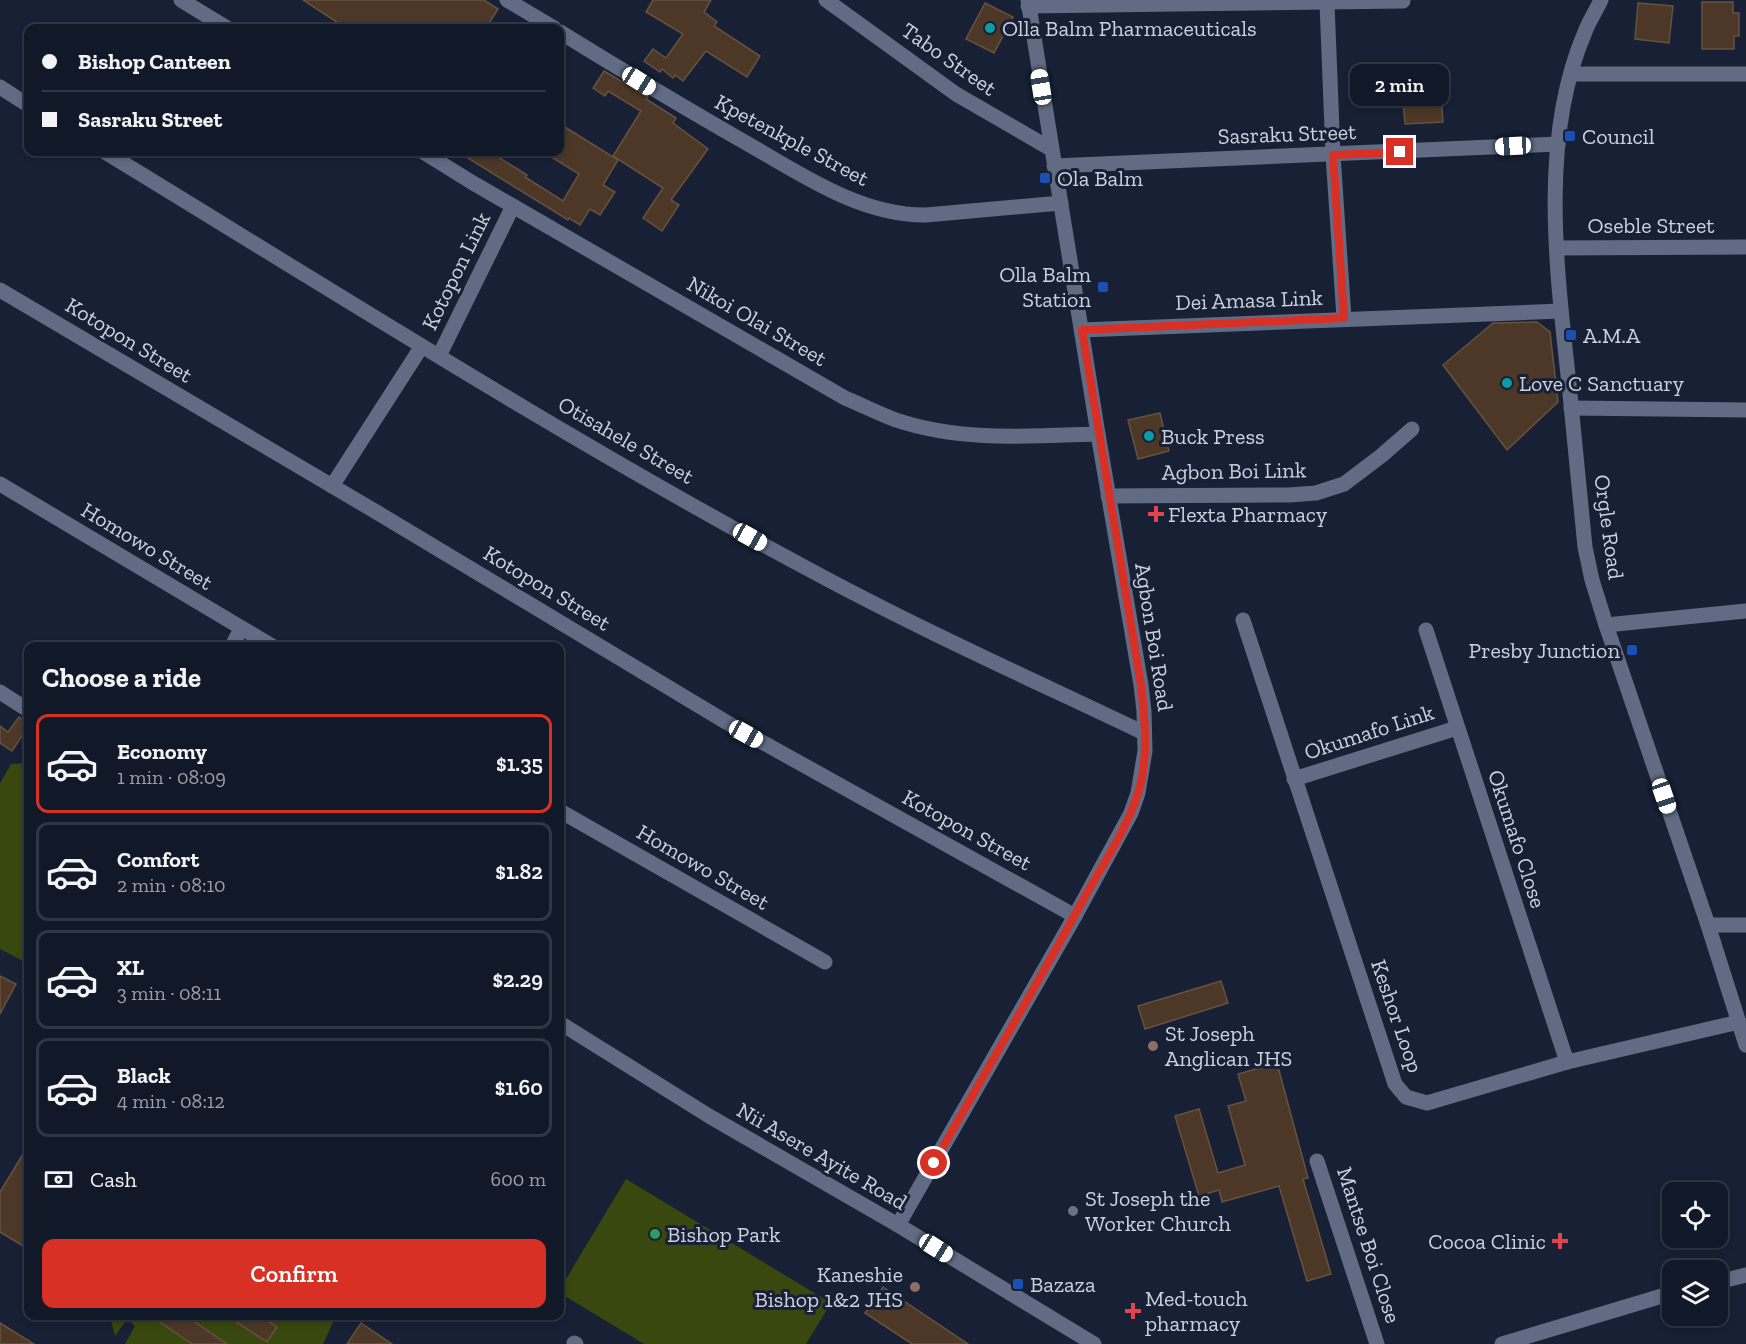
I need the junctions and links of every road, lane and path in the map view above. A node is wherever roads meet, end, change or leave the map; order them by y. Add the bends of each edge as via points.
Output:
1 (181, 0) edge
2 (507, 0) edge
3 (826, 0) edge
4 (1601, 0) edge
5 (1403, 1) edge
6 (1327, 2) edge
7 (1028, 3) edge
8 (220, 24) edge
9 (547, 24) edge
10 (564, 35) edge
11 (1571, 74) junction
12 (1746, 74) edge
13 (0, 87) edge
14 (24, 102) edge
15 (1558, 144) junction
16 (1051, 149) junction
17 (1333, 155) junction
18 (112, 156) edge
19 (430, 156) edge
20 (1055, 171) junction
21 (1061, 203) junction
22 (513, 206) junction
23 (1746, 247) edge
24 (1557, 248) junction
25 (0, 290) edge
26 (1561, 310) junction
27 (1344, 318) junction
28 (1082, 330) junction
29 (422, 346) junction
30 (439, 356) junction
31 (1571, 408) junction
32 (1746, 410) edge
33 (1412, 429) dead end
34 (1098, 434) junction
35 (0, 484) edge
36 (332, 486) junction
37 (1108, 496) junction
38 (1746, 611) edge
39 (1243, 620) dead end
40 (1606, 625) junction
41 (241, 629) junction
42 (1426, 630) dead end
43 (234, 642) edge
44 (265, 642) edge
45 (0, 693) edge
46 (24, 708) edge
47 (1457, 728) junction
48 (1144, 733) junction
49 (1294, 779) junction
50 (564, 813) edge
51 (1075, 916) junction
52 (1708, 925) junction
53 (1746, 925) edge
54 (825, 962) dead end
55 (1738, 1022) junction
56 (564, 1025) edge
57 (1746, 1045) edge
58 (1567, 1062) junction
59 (1317, 1161) dead end
60 (898, 1225) junction
61 (1746, 1275) edge
62 (1728, 1280) edge
63 (1662, 1296) edge
64 (1094, 1344) edge
65 (1377, 1344) edge
66 (1502, 1344) edge

1 - 8 street
2 - 9 street
3 - 16 street, Tabo Street via 956,94
4 - 11 street, Orgle Road via 1584,33
5 - 6 street
6 - 7 street
6 - 17 street
7 - 16 street, Agbon Boi Road
10 - 21 street, Kpetenkple Street via 659,94 817,183 880,210 926,215
11 - 12 street
11 - 15 street, Orgle Road
13 - 14 street
15 - 17 street, Sasraku Street
15 - 24 street, Orgle Road
16 - 20 street, Agbon Boi Road
17 - 20 street, Sasraku Street
17 - 27 street
18 - 29 street, Otisahele Street
19 - 22 street, Nikoi Olai Street
20 - 21 street, Agbon Boi Road
21 - 28 street, Agbon Boi Road
22 - 30 street, Kotopon Link
22 - 34 street, Nikoi Olai Street via 845,398 896,420 995,436
23 - 24 street, Oseble Street
24 - 26 street, Orgle Road
25 - 36 street, Kotopon Street
26 - 27 street, Dei Amasa Link
26 - 31 street, Orgle Road
27 - 28 street, Dei Amasa Link
28 - 34 street, Agbon Boi Road
29 - 30 street, Otisahele Street
29 - 36 street, Kotopon Link
30 - 48 street, Otisahele Street via 595,450 808,569
31 - 32 street
31 - 40 street, Orgle Road via 1585,547
33 - 37 street, Agbon Boi Link via 1344,484 1316,493
34 - 37 street, Agbon Boi Road
35 - 41 street, Homowo Street
36 - 51 street, Kotopon Street via 726,722
37 - 48 street, Agbon Boi Road via 1141,685
38 - 40 street
39 - 49 street, Keshor Loop
40 - 52 street, Orgle Road
41 - 43 street
41 - 44 street, Homowo Street
42 - 47 street, Okumafo Close
45 - 46 street
47 - 49 street, Okumafo Link
47 - 58 street, Okumafo Close
48 - 51 street, Agbon Boi Road via 1143,771 1135,803
49 - 58 street, Keshor Loop via 1395,1084 1406,1097 1427,1103
50 - 54 street, Homowo Street
51 - 60 street, Agbon Boi Road
52 - 53 street
52 - 55 street, Orgle Road
55 - 57 street, Orgle Road
55 - 58 street, Keshor Loop
56 - 60 street, Nii Asere Ayite Road via 709,1116
59 - 65 street, Mantse Boi Close
60 - 64 street, Nii Asere Ayite Road
61 - 62 street
63 - 66 street

